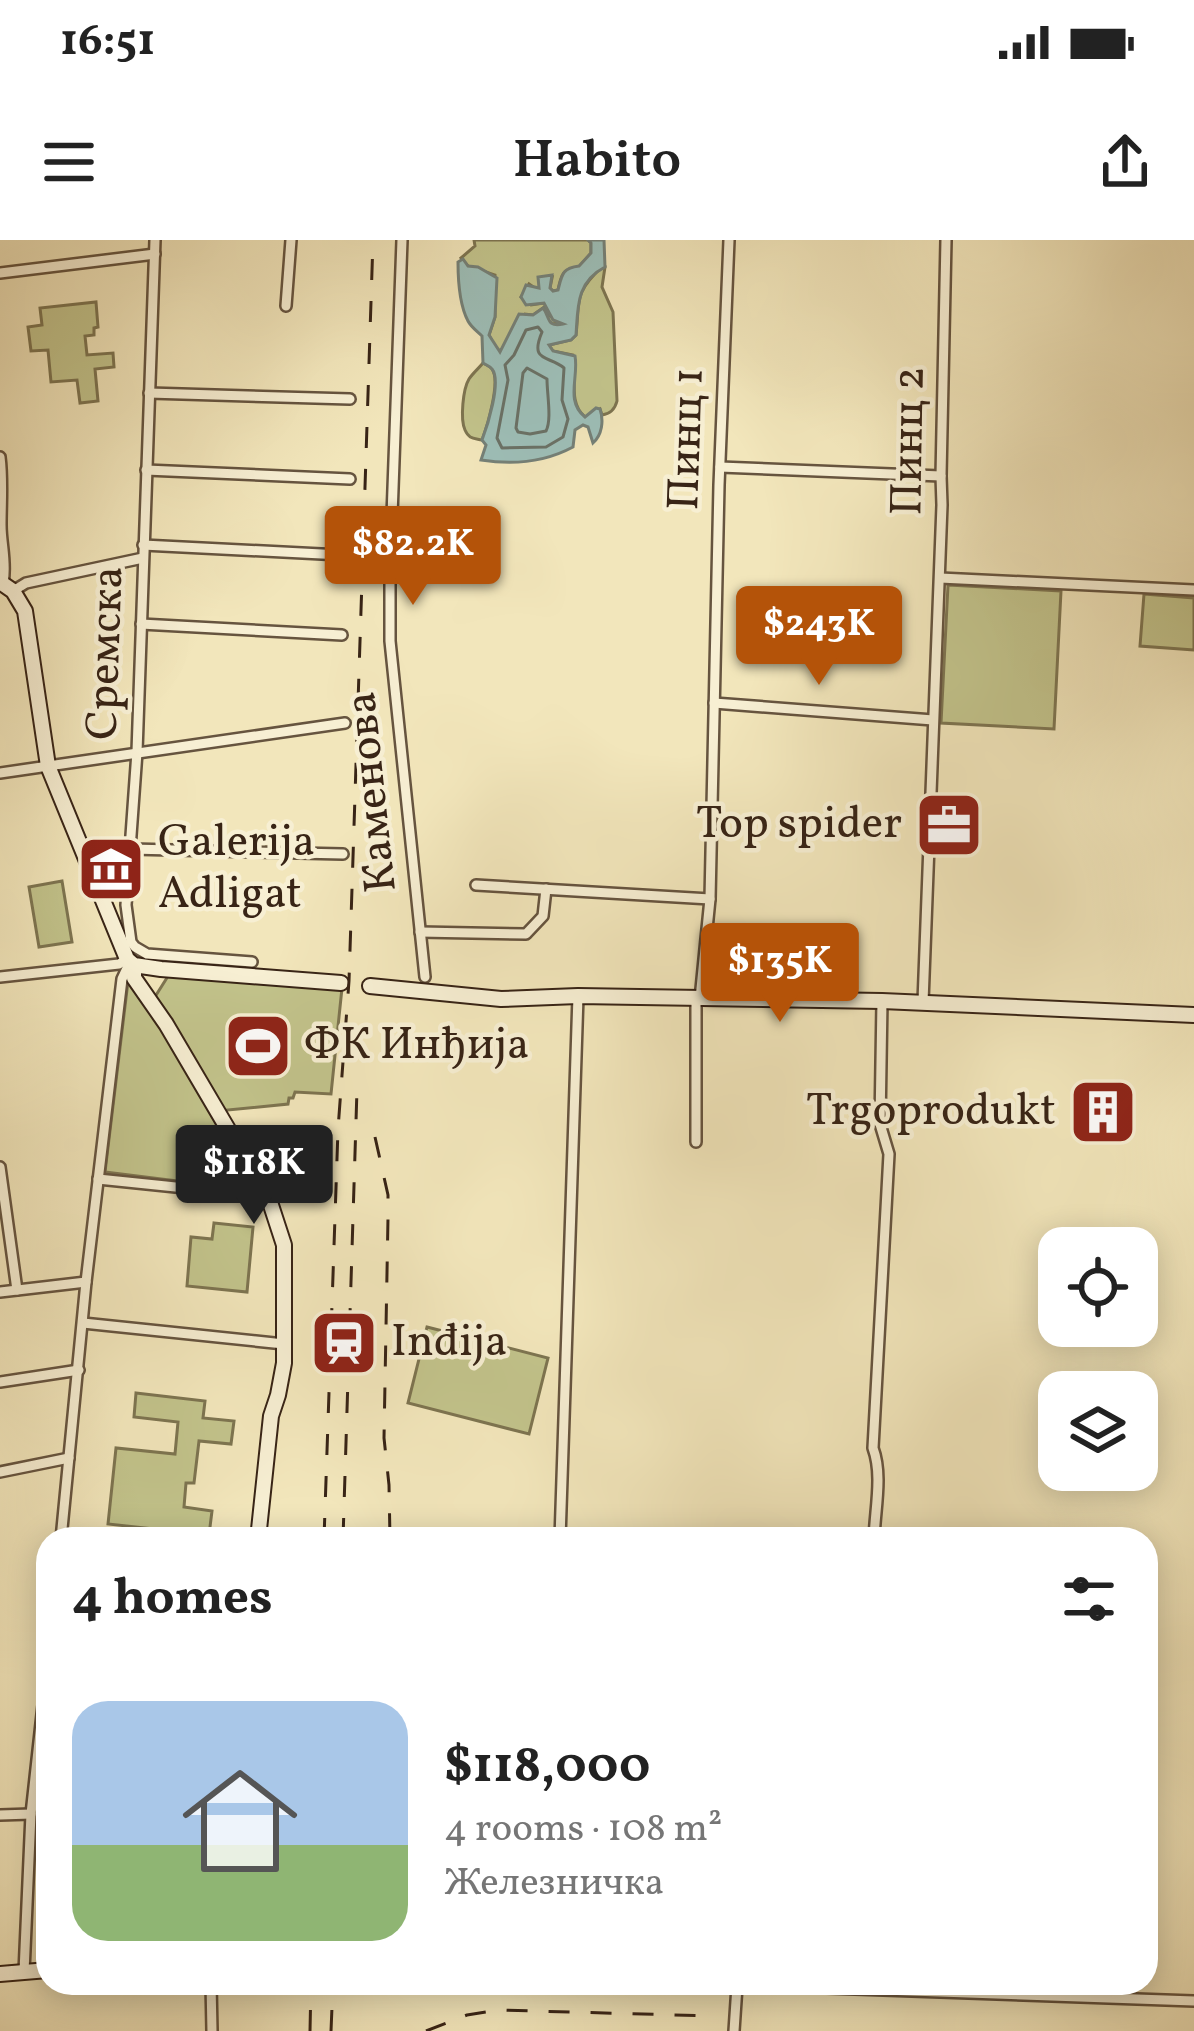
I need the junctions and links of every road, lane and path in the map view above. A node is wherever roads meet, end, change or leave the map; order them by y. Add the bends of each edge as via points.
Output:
1 (155, 240) edge
2 (291, 240) edge
3 (402, 240) edge
4 (729, 240) edge
5 (946, 240) edge
6 (154, 254) junction
7 (0, 273) edge
8 (286, 305) dead end
9 (149, 393) junction
10 (350, 399) dead end
11 (0, 457) edge
12 (720, 467) junction
13 (146, 470) junction
14 (940, 476) junction
15 (350, 479) dead end
16 (143, 545) junction
17 (341, 555) dead end
18 (143, 558) junction
19 (940, 578) junction
20 (5, 585) edge
21 (1194, 590) edge
22 (140, 624) junction
23 (342, 635) dead end
24 (714, 703) junction
25 (933, 720) junction
26 (345, 723) dead end
27 (137, 752) junction
28 (48, 766) junction
29 (0, 773) edge
30 (131, 850) junction
31 (343, 854) dead end
32 (476, 885) dead end
33 (546, 889) junction
34 (710, 899) junction
35 (126, 905) junction
36 (106, 911) junction
37 (420, 932) junction
38 (130, 962) junction
39 (252, 962) dead end
40 (161, 969) junction
41 (0, 976) edge
42 (425, 977) dead end
43 (341, 983) dead end
44 (370, 986) dead end
45 (145, 994) junction
46 (578, 997) junction
47 (698, 999) junction
48 (882, 1001) junction
49 (923, 1002) junction
50 (1194, 1015) edge
51 (696, 1142) dead end
52 (0, 1167) edge
53 (98, 1179) junction
54 (253, 1195) dead end
55 (86, 1282) junction
56 (17, 1290) junction
57 (0, 1292) edge
58 (83, 1323) junction
59 (284, 1344) junction
60 (79, 1370) junction
61 (0, 1382) edge
62 (69, 1458) junction
63 (0, 1472) edge
64 (62, 1527) edge
65 (259, 1527) edge
66 (560, 1527) edge
67 (874, 1527) edge
68 (36, 1769) edge
69 (31, 1814) junction
70 (0, 1815) edge
71 (36, 1971) edge
72 (24, 1972) junction
73 (0, 1974) edge
74 (211, 1995) edge
75 (736, 1995) edge
76 (1038, 1995) edge
77 (1194, 2002) edge
78 (212, 2031) edge
79 (734, 2031) edge

1 - 6 street, Сремска
2 - 8 street
3 - 37 street, Каменова via 390,641
4 - 12 street, Пинц 1
5 - 14 street, Пинц 2
6 - 7 street
6 - 9 street, Сремска
9 - 10 street
9 - 13 street, Сремска
11 - 20 street
12 - 14 street
12 - 24 street, Пинц 1
13 - 15 street
13 - 16 street, Сремска
14 - 19 street, Пинц 2
16 - 17 street
16 - 18 street, Сремска
18 - 20 street
18 - 22 street, Сремска
19 - 21 street
19 - 25 street, Пинц 2
20 - 28 main road via 25,611
22 - 23 street
22 - 27 street, Сремска
24 - 25 street
24 - 34 street, Пинц 1
25 - 49 street, Пинц 2
26 - 27 street
27 - 28 street
27 - 30 street, Сремска
28 - 29 street
28 - 36 main road
30 - 31 street
30 - 35 street, Сремска
32 - 33 street
33 - 34 street
33 - 37 street via 543,916 526,934
34 - 47 street, Пинц 1
35 - 36 street
35 - 39 street via 128,933 140,951
36 - 38 main road
37 - 42 street, Каменова
38 - 40 main road
38 - 41 street
38 - 45 main road
38 - 53 street
40 - 43 main road
40 - 45 main road
44 - 46 main road via 502,999
45 - 59 main road via 274,1210 284,1245
46 - 47 main road
46 - 66 street
47 - 48 main road
47 - 51 street, Пинц 1
48 - 49 main road
48 - 67 street via 880,1124 889,1154
49 - 50 main road
52 - 56 street
53 - 54 street
53 - 55 street
55 - 56 street
55 - 58 street
56 - 57 street
58 - 59 street
58 - 60 street
59 - 65 main road
60 - 61 street
60 - 62 street
62 - 63 street
62 - 64 street
68 - 69 street
69 - 70 street
69 - 72 street
71 - 72 main road
72 - 73 main road
74 - 78 street
75 - 79 street
76 - 77 street

